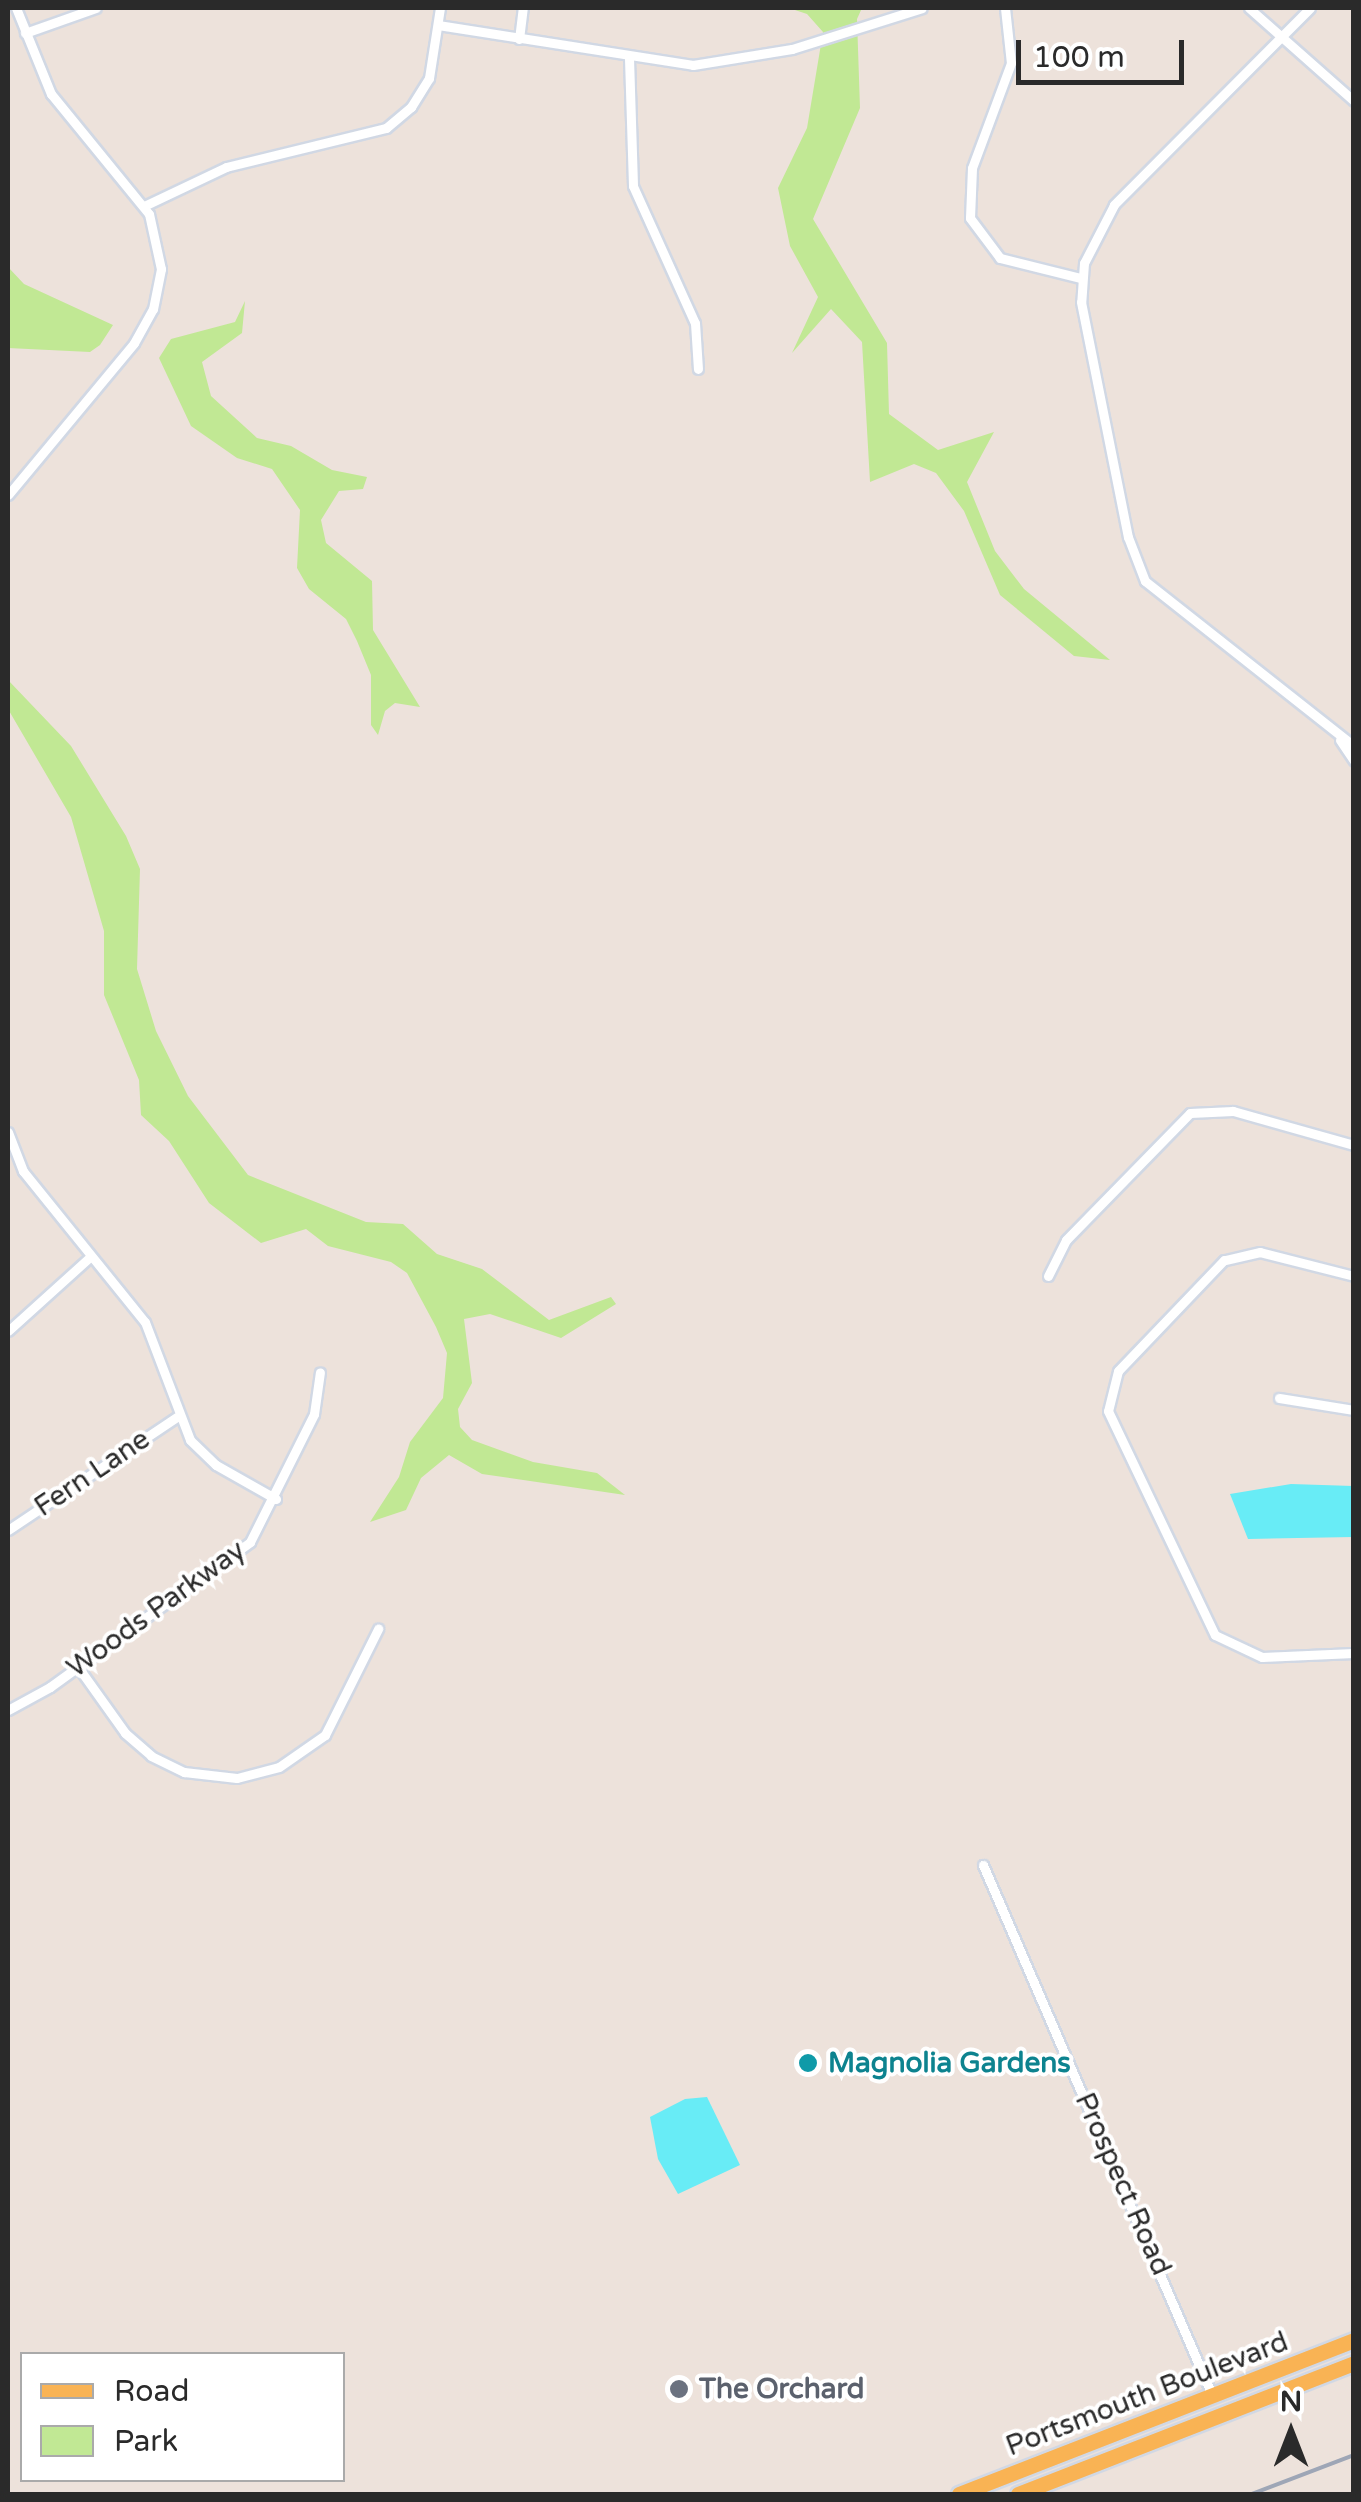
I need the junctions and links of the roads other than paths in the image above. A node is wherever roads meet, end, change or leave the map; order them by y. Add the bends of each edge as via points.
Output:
1 (16, 8) edge
2 (96, 8) edge
3 (440, 8) edge
4 (523, 8) edge
5 (922, 8) edge
6 (1005, 8) edge
7 (1249, 8) edge
8 (1310, 8) edge
9 (438, 25) junction
10 (25, 33) junction
11 (1282, 34) junction
12 (518, 39) junction
13 (630, 58) junction
14 (1354, 101) edge
15 (144, 206) junction
16 (1082, 278) junction
17 (698, 369) dead end
18 (8, 495) edge
19 (1340, 740) junction
20 (1354, 746) edge
21 (1354, 761) edge
22 (8, 1132) edge
23 (1354, 1145) edge
24 (90, 1257) junction
25 (1048, 1276) dead end
26 (1354, 1276) edge
27 (8, 1331) edge
28 (320, 1372) dead end
29 (1279, 1398) dead end
30 (1354, 1410) edge
31 (177, 1418) junction
32 (276, 1499) junction
33 (8, 1530) edge
34 (378, 1629) dead end
35 (1354, 1653) edge
36 (78, 1667) junction
37 (8, 1710) edge
38 (983, 1865) dead end
39 (1354, 2340) edge
40 (1354, 2363) edge
41 (1208, 2396) junction
42 (1214, 2418) junction
43 (959, 2494) edge
44 (1018, 2494) edge

1 - 10 street
2 - 10 street
3 - 9 street
4 - 12 street
5 - 13 street via 734,61 693,65
6 - 16 street via 1011,63 972,168 970,218 1000,258
7 - 11 street
8 - 11 street
9 - 12 street
9 - 15 street via 421,93 386,128 226,167
10 - 15 street via 51,94
11 - 14 street
11 - 16 street via 1114,206 1091,242
12 - 13 street
13 - 17 street via 633,186 695,324
15 - 18 street via 160,270 146,326
16 - 19 street via 1083,327 1137,567 1156,595 1257,666
19 - 20 street
19 - 21 street
22 - 24 street via 23,1171
23 - 25 street via 1234,1112 1190,1113 1066,1240
24 - 27 street
24 - 31 street via 154,1338
26 - 35 street via 1260,1252 1224,1260 1118,1371 1108,1411 1216,1635 1262,1657
28 - 32 street, Woods Parkway via 314,1414
29 - 30 street
31 - 32 street via 216,1465
31 - 33 street, Fern Lane
32 - 36 street, Woods Parkway via 236,1555
34 - 36 street via 325,1736 279,1768 237,1778 194,1774 151,1756 125,1733
36 - 37 street, Woods Parkway
38 - 41 street, Prospect Road
39 - 41 main road, Portsmouth Boulevard
40 - 42 main road, Portsmouth Boulevard
41 - 42 street, Prospect Road
41 - 43 main road, Portsmouth Boulevard
42 - 44 main road, Portsmouth Boulevard

